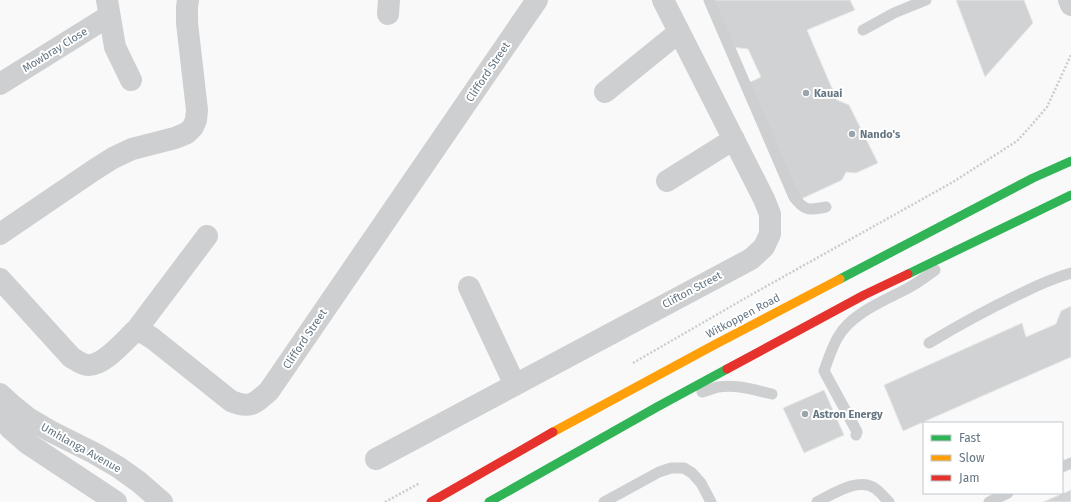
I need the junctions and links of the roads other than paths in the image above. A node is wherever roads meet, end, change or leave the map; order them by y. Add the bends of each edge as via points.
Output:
1 (188, 0) edge
2 (537, 0) edge
3 (662, 0) edge
4 (709, 0) edge
5 (926, 0) edge
6 (1069, 0) edge
7 (1071, 5) edge
8 (108, 8) edge
9 (863, 30) dead end
10 (679, 32) junction
11 (132, 80) dead end
12 (0, 84) edge
13 (605, 92) dead end
14 (734, 139) junction
15 (1071, 152) edge
16 (1071, 160) edge
17 (1033, 178) junction
18 (667, 181) dead end
19 (1071, 195) edge
20 (1071, 201) edge
21 (826, 207) dead end
22 (1020, 218) junction
23 (0, 234) edge
24 (207, 236) dead end
25 (961, 248) junction
26 (1071, 273) edge
27 (0, 279) edge
28 (469, 287) dead end
29 (137, 329) junction
30 (929, 343) dead end
31 (515, 385) junction
32 (0, 394) edge
33 (772, 394) dead end
34 (657, 407) junction
35 (4, 424) edge
36 (856, 436) dead end
37 (376, 459) dead end
38 (1006, 494) edge
39 (116, 502) edge
40 (162, 502) edge
41 (431, 502) edge
42 (488, 502) edge
43 (604, 502) edge
44 (711, 502) edge
45 (817, 502) edge
46 (889, 502) edge
47 (989, 502) edge

1 - 23 street via 187,23 197,110 192,127 175,138 132,149 113,158
2 - 29 street, Clifford Street via 269,391 252,404 241,405 231,401
3 - 10 street, Clifton Street
4 - 21 lane via 794,197 800,205 808,209
5 - 9 lane via 894,13
6 - 7 street
8 - 11 street via 115,47
8 - 12 street, Mowbray Close
10 - 13 street
10 - 14 street, Clifton Street
14 - 18 street
14 - 31 street, Clifton Street via 770,214 770,234 764,247 751,259
15 - 17 main road
16 - 17 main road, Witkoppen Road
17 - 41 main road, Witkoppen Road via 714,344 568,423
19 - 22 main road
20 - 22 main road
22 - 25 main road
24 - 29 street
25 - 34 main road via 864,295
25 - 36 lane via 925,278 880,302 850,322 838,336 824,371 857,432
26 - 30 lane via 1056,277 961,323
27 - 29 street via 71,357 88,365 106,358
28 - 31 street
31 - 37 street, Clifton Street
32 - 40 street, Umhlanga Avenue via 28,418 118,467
33 - 34 lane via 745,387 717,387
34 - 42 main road
35 - 39 street, Umhlanga Avenue via 27,443
38 - 47 lane
43 - 44 lane via 659,472 672,468 684,468 692,472
45 - 46 lane via 848,486 862,484 875,488

